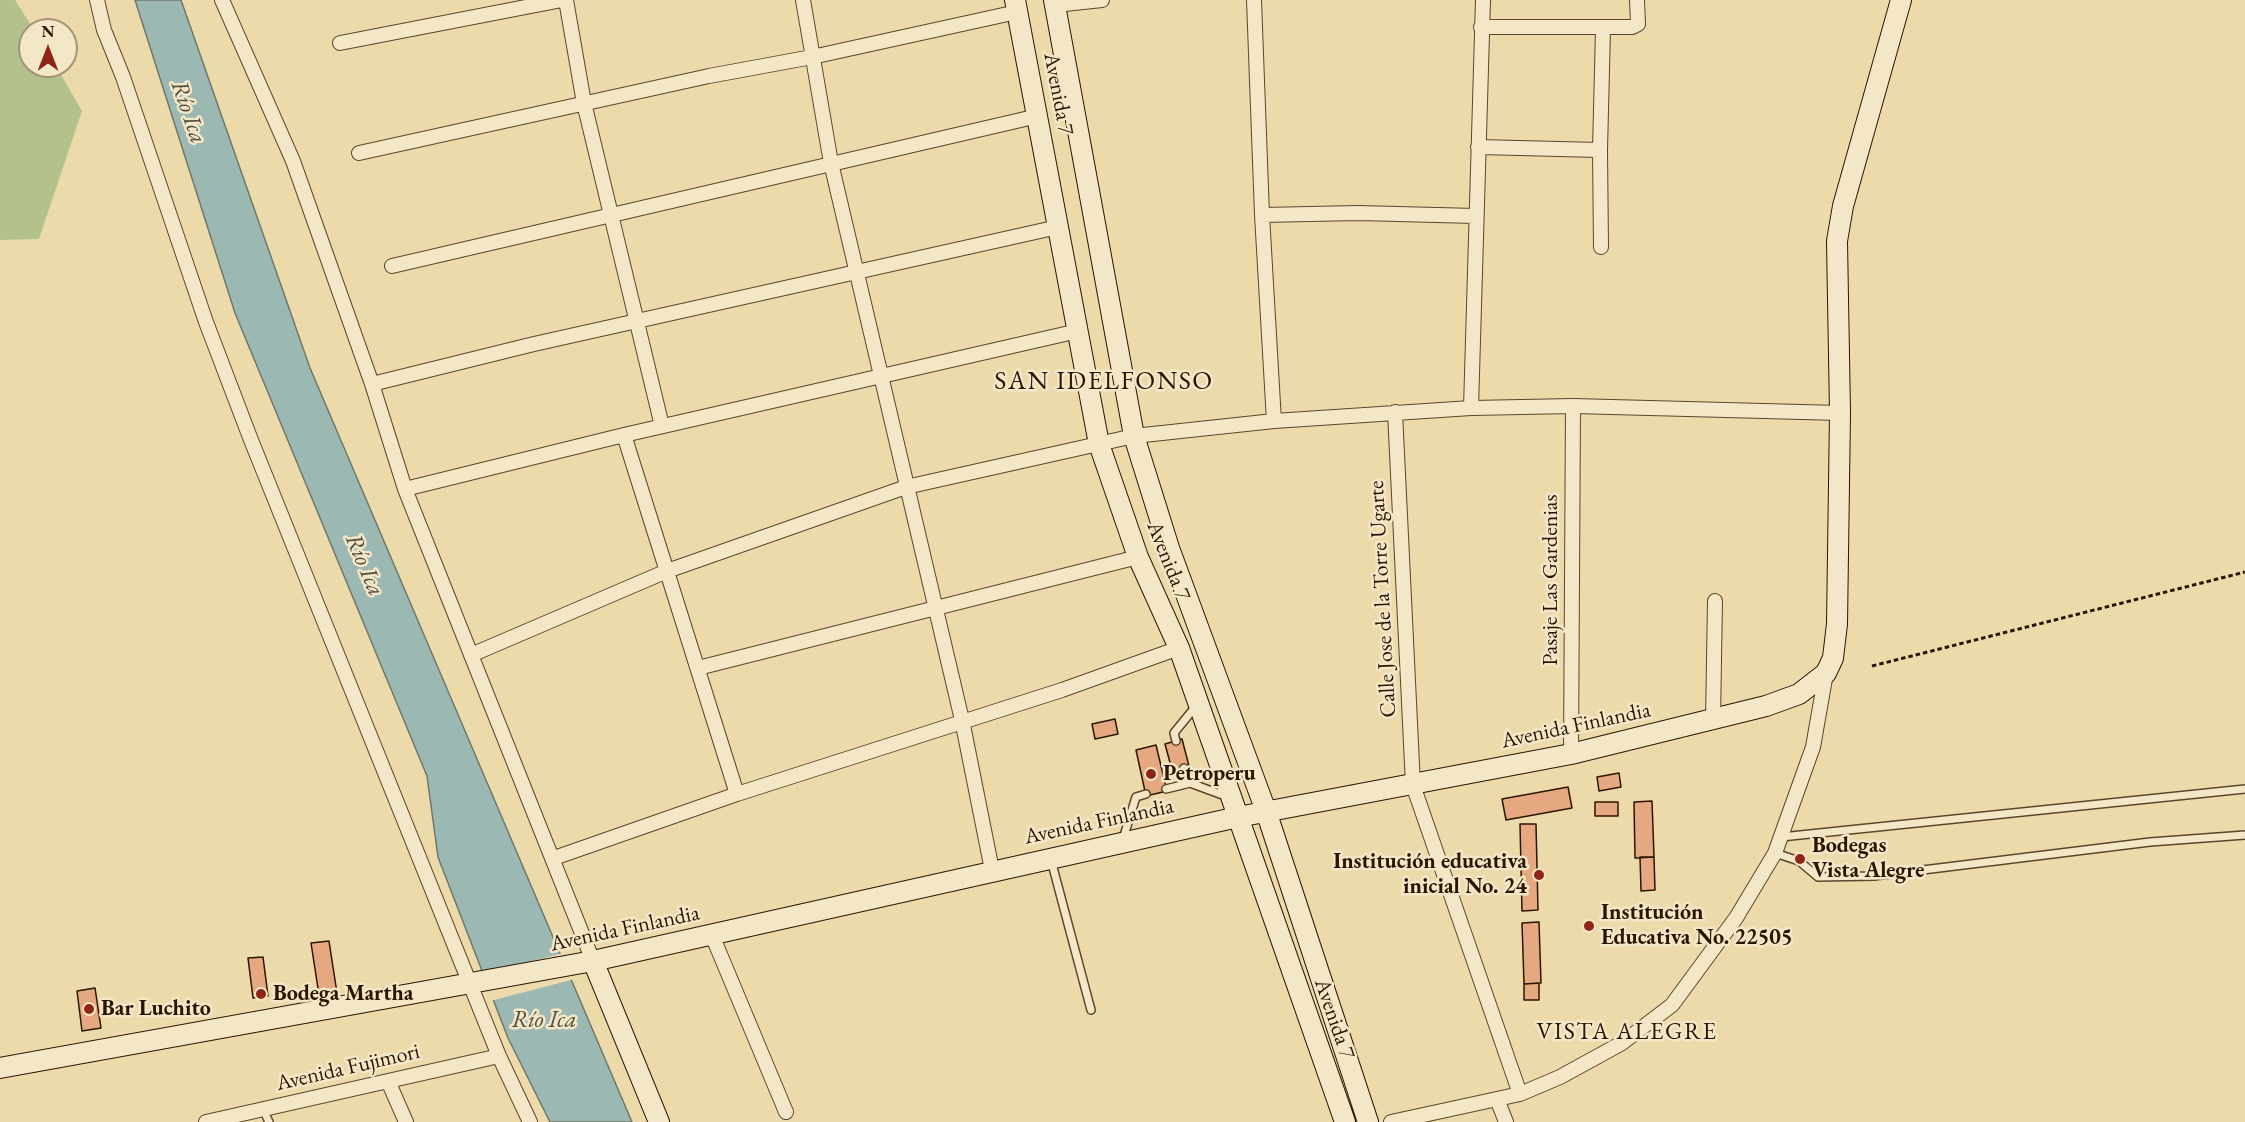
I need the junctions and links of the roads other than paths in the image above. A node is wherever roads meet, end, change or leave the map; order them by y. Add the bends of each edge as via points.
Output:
1 (97, 0) edge
2 (222, 0) edge
3 (564, 0) edge
4 (803, 0) edge
5 (1102, 0) edge
6 (1254, 0) edge
7 (1483, 0) edge
8 (1637, 0) edge
9 (1901, 0) edge
10 (1054, 3) edge
11 (1016, 6) edge
12 (1481, 27) junction
13 (1603, 29) junction
14 (340, 43) dead end
15 (812, 57) junction
16 (584, 103) junction
17 (1038, 116) junction
18 (1478, 147) junction
19 (1600, 150) junction
20 (359, 153) dead end
21 (831, 163) junction
22 (611, 215) junction
23 (1262, 215) junction
24 (1476, 216) junction
25 (1058, 226) junction
26 (1601, 247) dead end
27 (392, 266) dead end
28 (856, 273) junction
29 (637, 321) junction
30 (1078, 331) junction
31 (880, 376) junction
32 (372, 384) junction
33 (1573, 406) junction
34 (1471, 408) junction
35 (1395, 412) junction
36 (1840, 413) junction
37 (1274, 421) junction
38 (662, 426) junction
39 (624, 435) junction
40 (1134, 436) junction
41 (1099, 444) junction
42 (906, 487) junction
43 (405, 489) junction
44 (1137, 557) junction
45 (668, 571) junction
46 (1715, 601) dead end
47 (935, 608) junction
48 (1179, 648) junction
49 (471, 655) junction
50 (698, 668) junction
51 (1826, 673) junction
52 (1198, 704) junction
53 (1713, 720) junction
54 (962, 722) junction
55 (1176, 741) dead end
56 (1571, 754) junction
57 (1184, 768) dead end
58 (1190, 783) junction
59 (1413, 785) junction
60 (1166, 789) dead end
61 (2245, 789) edge
62 (737, 794) junction
63 (1146, 794) dead end
64 (1231, 797) junction
65 (1266, 811) junction
66 (1238, 817) junction
67 (2245, 835) edge
68 (1781, 837) junction
69 (1122, 842) junction
70 (1774, 853) junction
71 (1050, 857) junction
72 (554, 858) junction
73 (992, 870) junction
74 (712, 935) junction
75 (584, 962) junction
76 (476, 984) junction
77 (1091, 1010) dead end
78 (499, 1056) junction
79 (0, 1068) edge
80 (388, 1081) junction
81 (1520, 1094) junction
82 (1497, 1099) junction
83 (786, 1112) dead end
84 (266, 1116) edge
85 (207, 1122) edge
86 (406, 1122) edge
87 (530, 1122) edge
88 (659, 1122) edge
89 (1345, 1122) edge
90 (1368, 1122) edge
91 (1391, 1122) edge
92 (1506, 1122) edge

1 - 76 street via 206,322
2 - 32 street via 293,161
3 - 14 street
3 - 16 street
4 - 15 street
5 - 10 street
6 - 23 street
7 - 12 street
8 - 13 street via 1636,27
9 - 36 main road via 1843,206 1837,241
10 - 40 main road, Avenida 7
11 - 15 street
11 - 17 main road, Avenida 7
12 - 13 street
12 - 18 street
13 - 19 street
15 - 16 street
15 - 21 street
16 - 20 street
16 - 22 street
17 - 21 street
17 - 25 main road, Avenida 7
18 - 19 street
18 - 24 street
19 - 26 street
21 - 22 street
21 - 28 street
22 - 27 street
22 - 29 street
23 - 24 street
23 - 37 street
24 - 34 street
25 - 28 street
25 - 30 main road, Avenida 7
28 - 29 street
28 - 31 street
29 - 32 street
29 - 38 street
30 - 31 street
30 - 41 main road, Avenida 7
31 - 38 street
31 - 42 street
32 - 43 street
33 - 34 street
33 - 36 street
33 - 56 street, Pasaje Las Gardenias
34 - 35 street
35 - 37 street
35 - 59 street, Calle Jose de la Torre Ugarte
36 - 51 main road via 1837,624 1833,658
37 - 40 street
38 - 39 street
39 - 43 street
39 - 45 street
40 - 41 street
40 - 65 main road, Avenida 7 via 1169,548
41 - 42 street
41 - 44 main road, Avenida 7
42 - 45 street
42 - 47 street
43 - 49 street
44 - 47 street
44 - 48 main road, Avenida 7
45 - 49 street
45 - 50 street
46 - 53 street
47 - 50 street
47 - 54 street
48 - 52 main road, Avenida 7
48 - 54 street
49 - 72 street
50 - 62 street
51 - 53 main road, Avenida Finlandia via 1799,694
51 - 68 street via 1813,747
52 - 55 lane via 1174,733
52 - 64 main road, Avenida 7
53 - 56 main road, Avenida Finlandia
54 - 62 street
54 - 73 street
56 - 59 main road, Avenida Finlandia
57 - 58 lane
58 - 60 lane
58 - 64 lane
59 - 65 main road, Avenida Finlandia
59 - 81 street, Calle Jose de la Torre Ugarte
61 - 68 lane
62 - 72 street
63 - 69 lane via 1136,797
64 - 66 main road, Avenida 7
65 - 66 main road, Avenida Finlandia
65 - 90 main road, Avenida 7
66 - 69 main road, Avenida Finlandia
66 - 89 main road, Avenida 7
67 - 70 lane via 2150,842 1855,877 1818,877 1799,861
68 - 70 street
69 - 71 main road, Avenida Finlandia
70 - 81 street via 1736,918 1672,1005 1622,1043
71 - 73 main road, Avenida Finlandia
71 - 77 lane
72 - 75 street
73 - 74 main road, Avenida Finlandia
74 - 75 main road, Avenida Finlandia
74 - 83 street
75 - 76 main road, Avenida Finlandia
75 - 88 main road
76 - 78 street
76 - 79 main road, Avenida Finlandia
78 - 80 street, Avenida Fujimori
78 - 87 street
80 - 84 street, Avenida Fujimori
80 - 86 street
81 - 82 street
82 - 91 street
82 - 92 street
84 - 85 street, Avenida Fujimori

